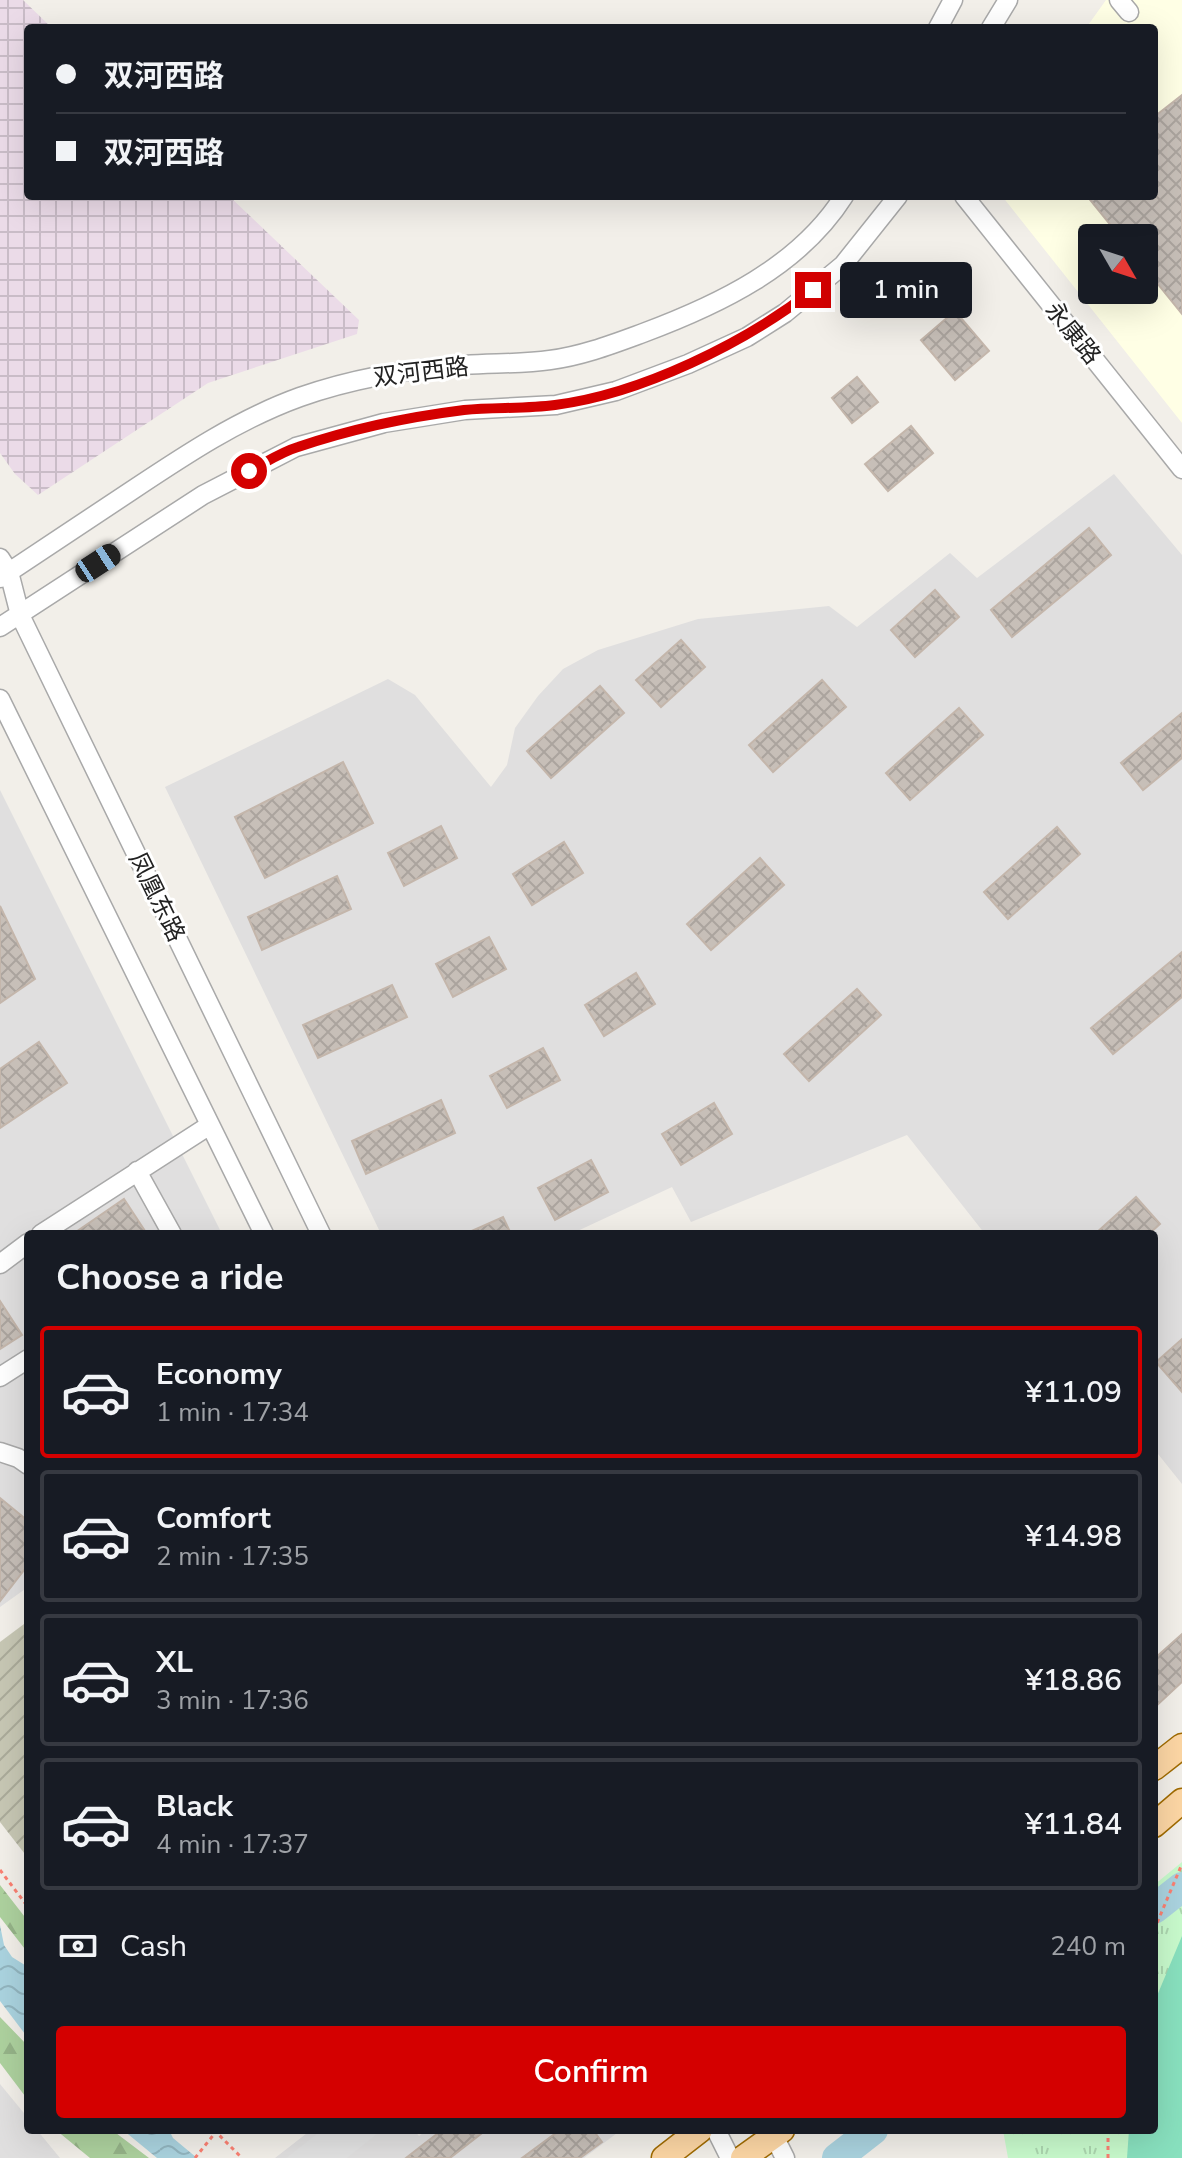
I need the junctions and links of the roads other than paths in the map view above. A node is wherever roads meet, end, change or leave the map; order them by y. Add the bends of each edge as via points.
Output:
1 (953, 0) edge
2 (1008, 0) edge
3 (940, 24) edge
4 (993, 24) edge
5 (841, 200) edge
6 (895, 200) edge
7 (967, 200) edge
8 (1182, 469) edge
9 (3, 569) edge
10 (20, 615) junction
11 (0, 627) edge
12 (0, 699) edge
13 (210, 1125) junction
14 (137, 1171) junction
15 (47, 1230) edge
16 (170, 1230) edge
17 (262, 1230) edge
18 (319, 1230) edge
19 (24, 1246) edge
20 (0, 1264) edge
21 (24, 1362) edge
22 (0, 1377) edge
23 (0, 1452) edge
24 (24, 1462) edge
25 (1182, 1746) edge
26 (1158, 1765) edge
27 (1182, 1801) edge
28 (1158, 1822) edge
29 (695, 2134) edge
30 (718, 2134) edge
31 (773, 2134) edge
32 (777, 2134) edge
33 (664, 2158) edge
34 (730, 2158) edge
35 (743, 2158) edge
36 (785, 2158) edge

1 - 3 street
2 - 4 street
5 - 9 street, 双河西路 via 783,261 702,311 603,348 550,360 377,374 299,398 230,428
6 - 10 street, 双河西路 via 843,265 747,337 616,391 556,405 465,410 384,423 296,447 203,495
7 - 8 street, 永康路
9 - 10 street, 凤凰东路
10 - 11 street, 双河西路
10 - 18 street, 凤凰东路
12 - 13 street
13 - 14 street
13 - 17 street
14 - 15 street
14 - 16 street
19 - 20 street
21 - 22 street
23 - 24 street
25 - 26 main road
27 - 28 main road
29 - 33 main road
30 - 34 street
31 - 35 main road
32 - 36 street

